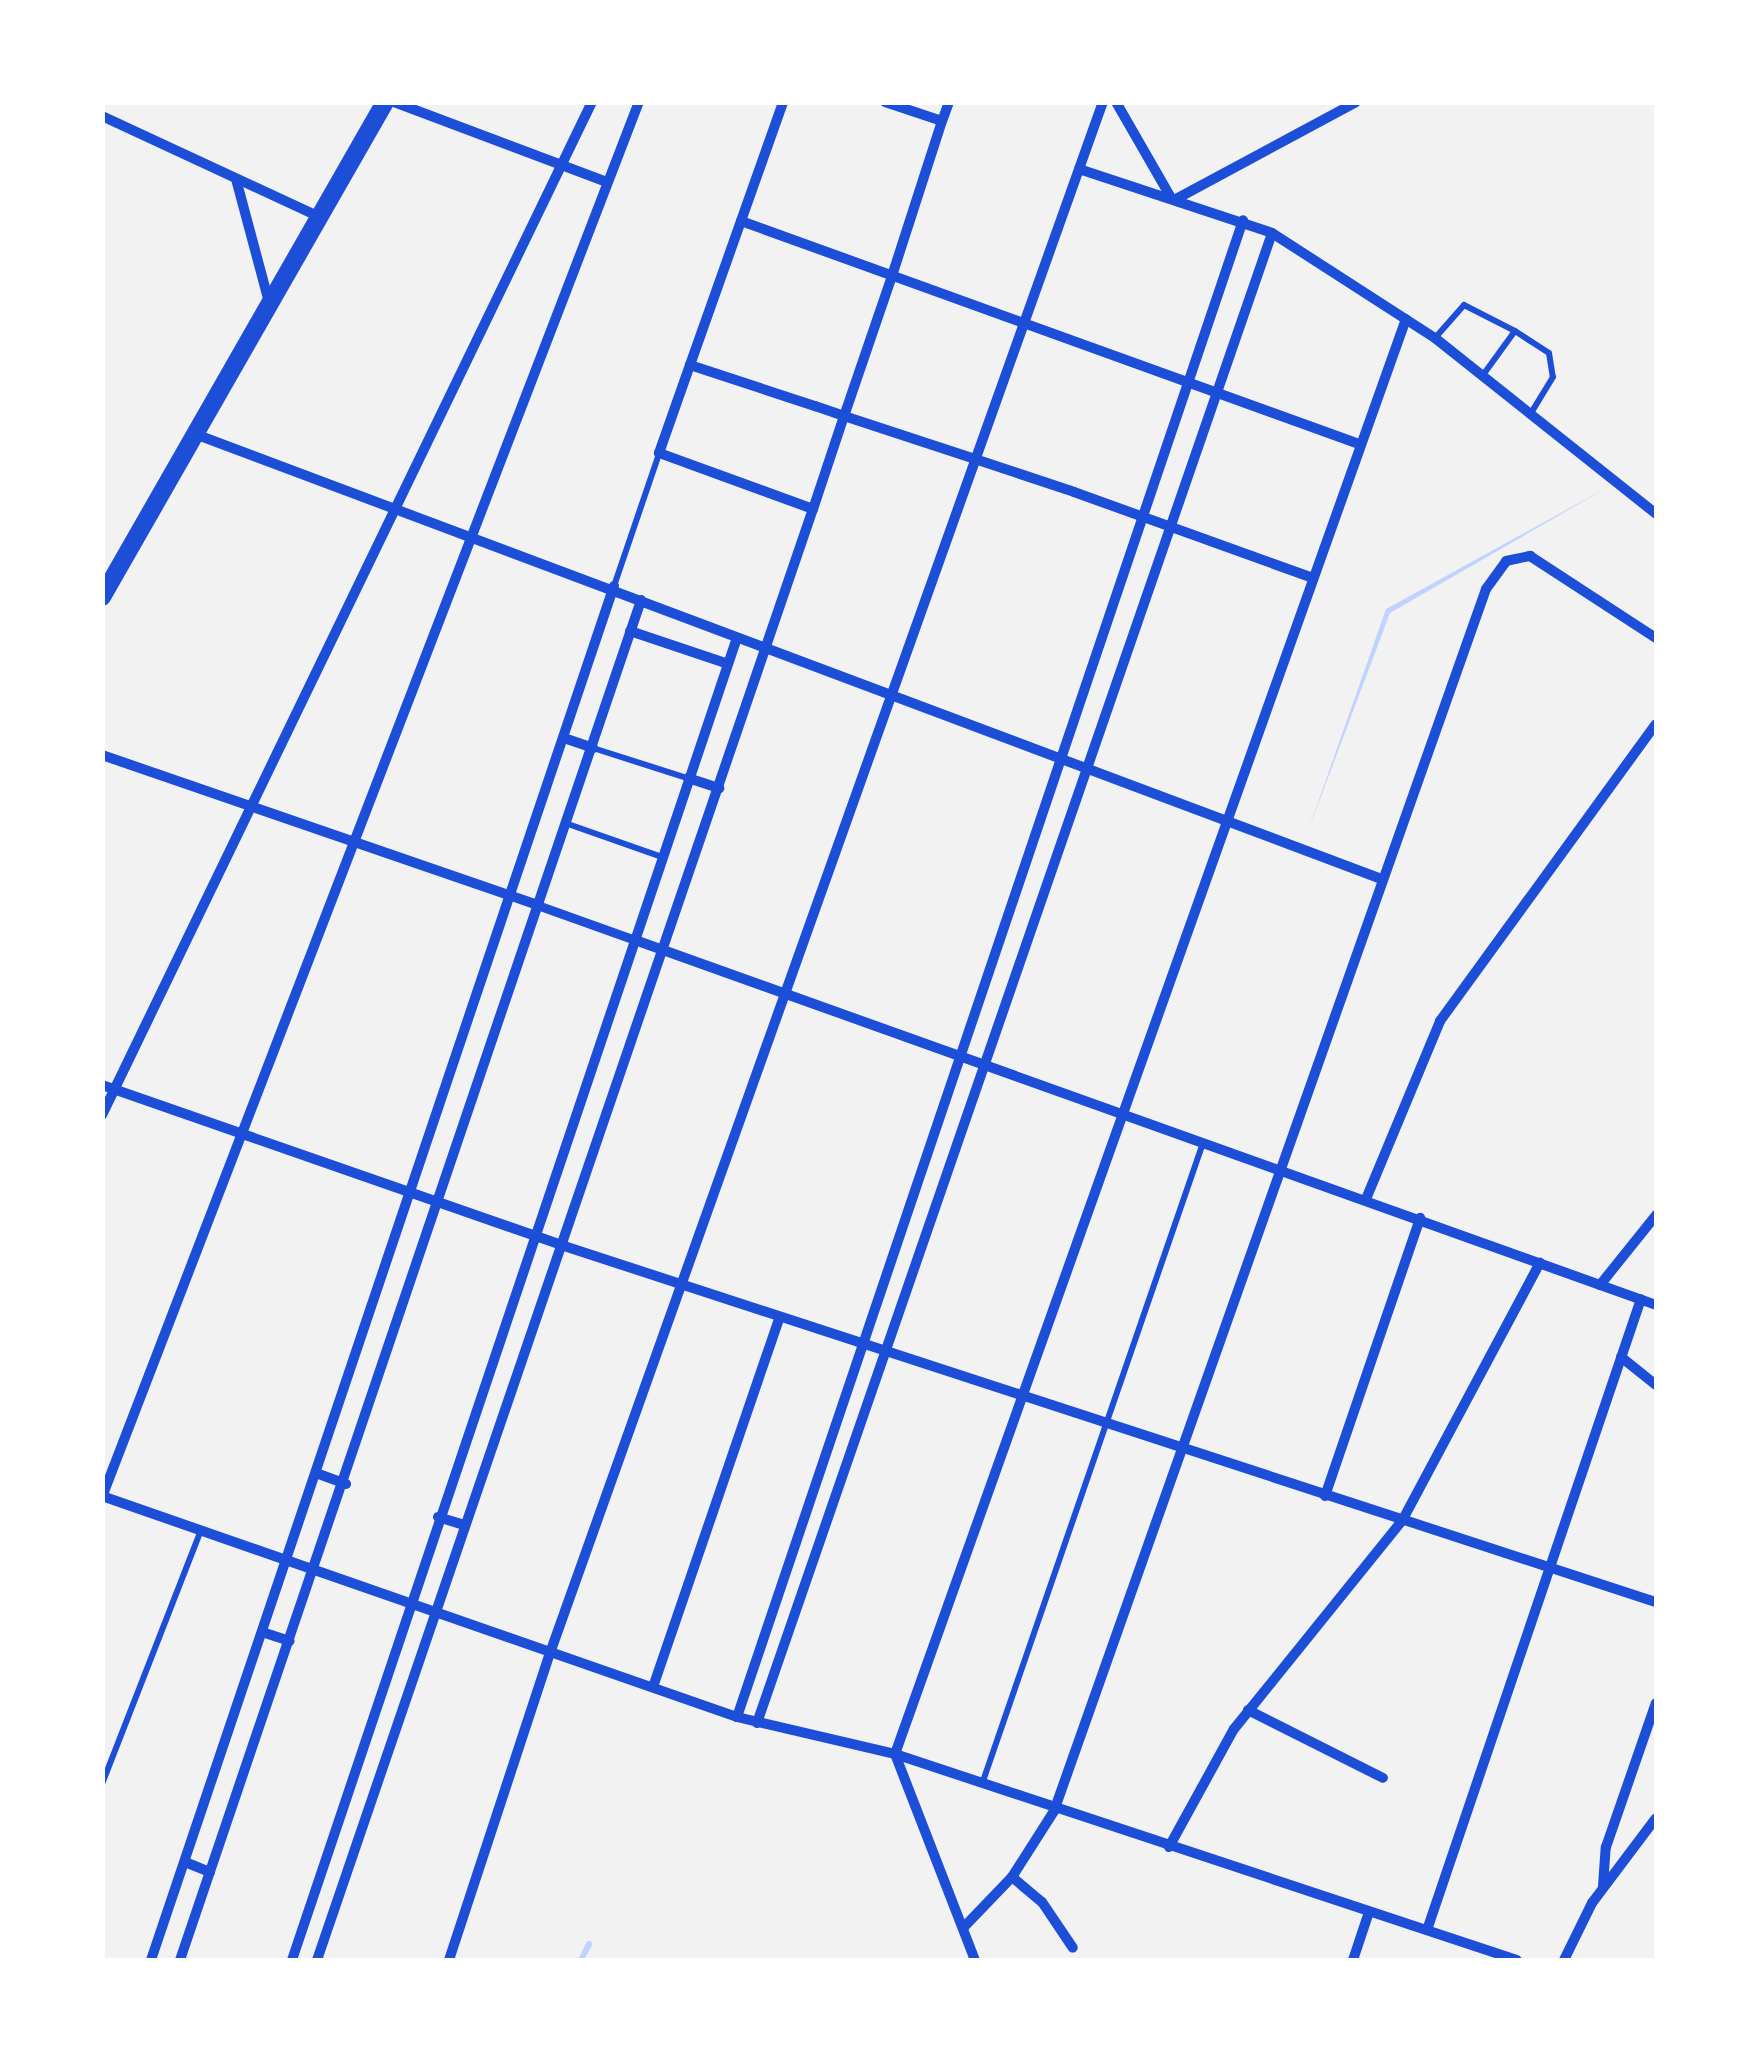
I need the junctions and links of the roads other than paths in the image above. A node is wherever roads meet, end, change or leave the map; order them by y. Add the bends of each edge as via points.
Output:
1 (385, 102) edge
2 (394, 102) edge
3 (592, 102) edge
4 (639, 102) edge
5 (783, 102) edge
6 (885, 102) edge
7 (950, 102) edge
8 (1102, 102) edge
9 (1116, 102) edge
10 (1356, 102) edge
11 (102, 116) edge
12 (942, 121) junction
13 (562, 165) junction
14 (1079, 169) junction
15 (236, 179) junction
16 (608, 182) junction
17 (1173, 198) junction
18 (320, 217) junction
19 (1243, 220) junction
20 (741, 221) junction
21 (1272, 234) junction
22 (892, 276) junction
23 (269, 303) junction
24 (1406, 320) junction
25 (1026, 323) junction
26 (1515, 331) junction
27 (1435, 338) junction
28 (690, 366) junction
29 (1483, 375) junction
30 (1186, 380) junction
31 (1218, 392) junction
32 (1531, 412) junction
33 (844, 416) junction
34 (194, 434) junction
35 (1359, 444) junction
36 (660, 453) junction
37 (975, 459) junction
38 (397, 504) junction
39 (813, 509) junction
40 (1656, 514) edge
41 (1142, 516) junction
42 (1170, 527) junction
43 (471, 534) junction
44 (1313, 578) junction
45 (614, 586) junction
46 (102, 597) edge
47 (641, 600) junction
48 (630, 631) junction
49 (1656, 638) edge
50 (736, 641) junction
51 (765, 652) junction
52 (728, 664) junction
53 (892, 700) junction
54 (1656, 724) edge
55 (564, 738) junction
56 (593, 748) junction
57 (102, 755) edge
58 (1057, 763) junction
59 (1085, 772) junction
60 (688, 778) junction
61 (719, 788) junction
62 (250, 808) junction
63 (1229, 823) junction
64 (568, 824) junction
65 (352, 844) junction
66 (662, 857) junction
67 (1379, 878) junction
68 (510, 896) junction
69 (540, 906) junction
70 (635, 940) junction
71 (664, 950) junction
72 (786, 996) junction
73 (958, 1058) junction
74 (982, 1066) junction
75 (108, 1087) edge
76 (102, 1115) edge
77 (1125, 1115) junction
78 (241, 1136) junction
79 (1203, 1142) junction
80 (1278, 1168) junction
81 (412, 1194) junction
82 (1366, 1198) junction
83 (442, 1204) junction
84 (1656, 1215) edge
85 (1420, 1218) junction
86 (535, 1236) junction
87 (561, 1245) junction
88 (1540, 1263) junction
89 (1600, 1284) junction
90 (685, 1286) junction
91 (1641, 1299) junction
92 (1656, 1305) edge
93 (780, 1316) junction
94 (864, 1344) junction
95 (882, 1349) junction
96 (1621, 1357) junction
97 (1656, 1385) edge
98 (1027, 1396) junction
99 (1108, 1423) junction
100 (1180, 1446) junction
101 (316, 1473) junction
102 (346, 1484) junction
103 (103, 1496) edge
104 (1325, 1496) junction
105 (438, 1516) junction
106 (1402, 1520) junction
107 (464, 1525) junction
108 (202, 1530) junction
109 (288, 1559) junction
110 (1549, 1567) junction
111 (316, 1569) junction
112 (408, 1602) junction
113 (1656, 1602) edge
114 (434, 1612) junction
115 (262, 1632) junction
116 (290, 1641) junction
117 (550, 1653) junction
118 (653, 1687) junction
119 (1656, 1703) edge
120 (1248, 1710) junction
121 (737, 1717) junction
122 (757, 1723) junction
123 (896, 1754) junction
124 (1383, 1778) dead end
125 (102, 1784) edge
126 (982, 1785) junction
127 (350, 1786) junction
128 (372, 1794) junction
129 (1054, 1811) junction
130 (1656, 1818) edge
131 (1169, 1847) junction
132 (185, 1862) junction
133 (210, 1872) junction
134 (1012, 1877) junction
135 (1603, 1886) junction
136 (1370, 1912) junction
137 (964, 1928) junction
138 (1428, 1930) junction
139 (1073, 1948) dead end
140 (151, 1960) edge
141 (180, 1960) edge
142 (292, 1960) edge
143 (317, 1960) edge
144 (449, 1960) edge
145 (975, 1960) edge
146 (1352, 1960) edge
147 (1517, 1960) edge
148 (1564, 1960) edge

1 - 18 main road
2 - 13 street
3 - 13 street
4 - 16 street
5 - 20 street
6 - 12 street
7 - 12 street
8 - 14 street
9 - 17 street
10 - 17 street
11 - 15 street
12 - 22 street
13 - 16 street
13 - 38 street
14 - 17 street
14 - 25 street
15 - 18 street
15 - 23 street
16 - 43 street
17 - 19 street
18 - 23 main road
19 - 21 street
19 - 30 street
20 - 22 street
20 - 28 street
21 - 24 street
21 - 31 street
22 - 25 street
22 - 33 street
23 - 34 main road
24 - 27 street
24 - 35 street
25 - 30 street
25 - 37 street
26 - 27 lane via 1464,306
26 - 29 lane
26 - 32 lane via 1554,360
27 - 29 street
28 - 33 street
28 - 36 street
29 - 32 street
30 - 31 street
30 - 41 street
31 - 35 street
31 - 42 street
32 - 40 street
33 - 37 street
33 - 39 street
34 - 38 street
34 - 46 main road
35 - 44 street
36 - 39 street
36 - 45 lane
37 - 41 street
37 - 53 street
38 - 43 street
38 - 62 street
39 - 51 street
41 - 42 street
41 - 58 street
42 - 44 street
42 - 59 street
43 - 45 street
43 - 65 street
44 - 63 street
45 - 47 street
45 - 55 street
47 - 48 street
47 - 50 street
48 - 52 street
48 - 56 street
49 - 67 street via 1530,556 1496,572
50 - 51 street
50 - 52 street
51 - 53 street
51 - 61 street
52 - 60 street
53 - 58 street
53 - 72 street
54 - 82 street via 1440,1021
55 - 56 street
55 - 68 street
56 - 60 lane
56 - 64 street
57 - 62 street
58 - 59 street
58 - 73 street
59 - 63 street
59 - 74 street
60 - 61 street
60 - 66 street
61 - 71 street
62 - 65 street
62 - 75 street
63 - 67 street
63 - 77 street
64 - 66 lane
64 - 69 street
65 - 68 street
65 - 78 street
66 - 70 street
67 - 80 street
68 - 69 street
68 - 81 street
69 - 70 street
69 - 83 street
70 - 71 street
70 - 86 street
71 - 72 street
71 - 87 street
72 - 73 street
72 - 90 street
73 - 74 street
73 - 94 street
74 - 77 street
74 - 95 street
75 - 76 street
75 - 78 street
77 - 79 street
77 - 98 street
78 - 81 street
78 - 103 street
79 - 80 street
79 - 99 lane
80 - 82 street
80 - 100 street
81 - 83 street
81 - 101 street
82 - 85 street
83 - 86 street
83 - 102 street
84 - 89 street
85 - 88 street
85 - 104 street
86 - 87 street
86 - 105 street
87 - 90 street
87 - 107 street
88 - 89 street
88 - 106 street
89 - 91 street
90 - 93 street
90 - 117 street
91 - 92 street
91 - 96 street
93 - 94 street
93 - 118 street
94 - 95 street
94 - 121 street
95 - 98 street
95 - 122 street
96 - 97 street
96 - 110 street
98 - 99 street
98 - 123 street
99 - 100 street
99 - 126 lane
100 - 104 street
100 - 129 street
101 - 102 street
101 - 109 street
102 - 111 street
103 - 108 street
104 - 106 street
105 - 107 street
105 - 112 street
106 - 110 street
106 - 120 street
107 - 114 street
108 - 109 street
108 - 125 lane
109 - 111 street
109 - 115 street
110 - 113 street
110 - 138 street
111 - 112 street
111 - 116 street
112 - 114 street
112 - 127 street
114 - 117 street
114 - 128 street
115 - 116 street
115 - 132 street
116 - 133 street
117 - 118 street
117 - 144 street
118 - 121 street
119 - 135 street via 1606,1848
120 - 124 street
120 - 131 street
121 - 122 street
122 - 123 street
123 - 126 street
123 - 137 street
126 - 129 street
127 - 128 street
127 - 142 street
128 - 143 street
129 - 131 street
129 - 134 street
130 - 135 street
131 - 136 street
132 - 133 street
132 - 140 street
133 - 141 street
134 - 137 street
134 - 139 street via 1042,1902
135 - 148 street
136 - 138 street
136 - 146 street
137 - 145 street
138 - 147 street

